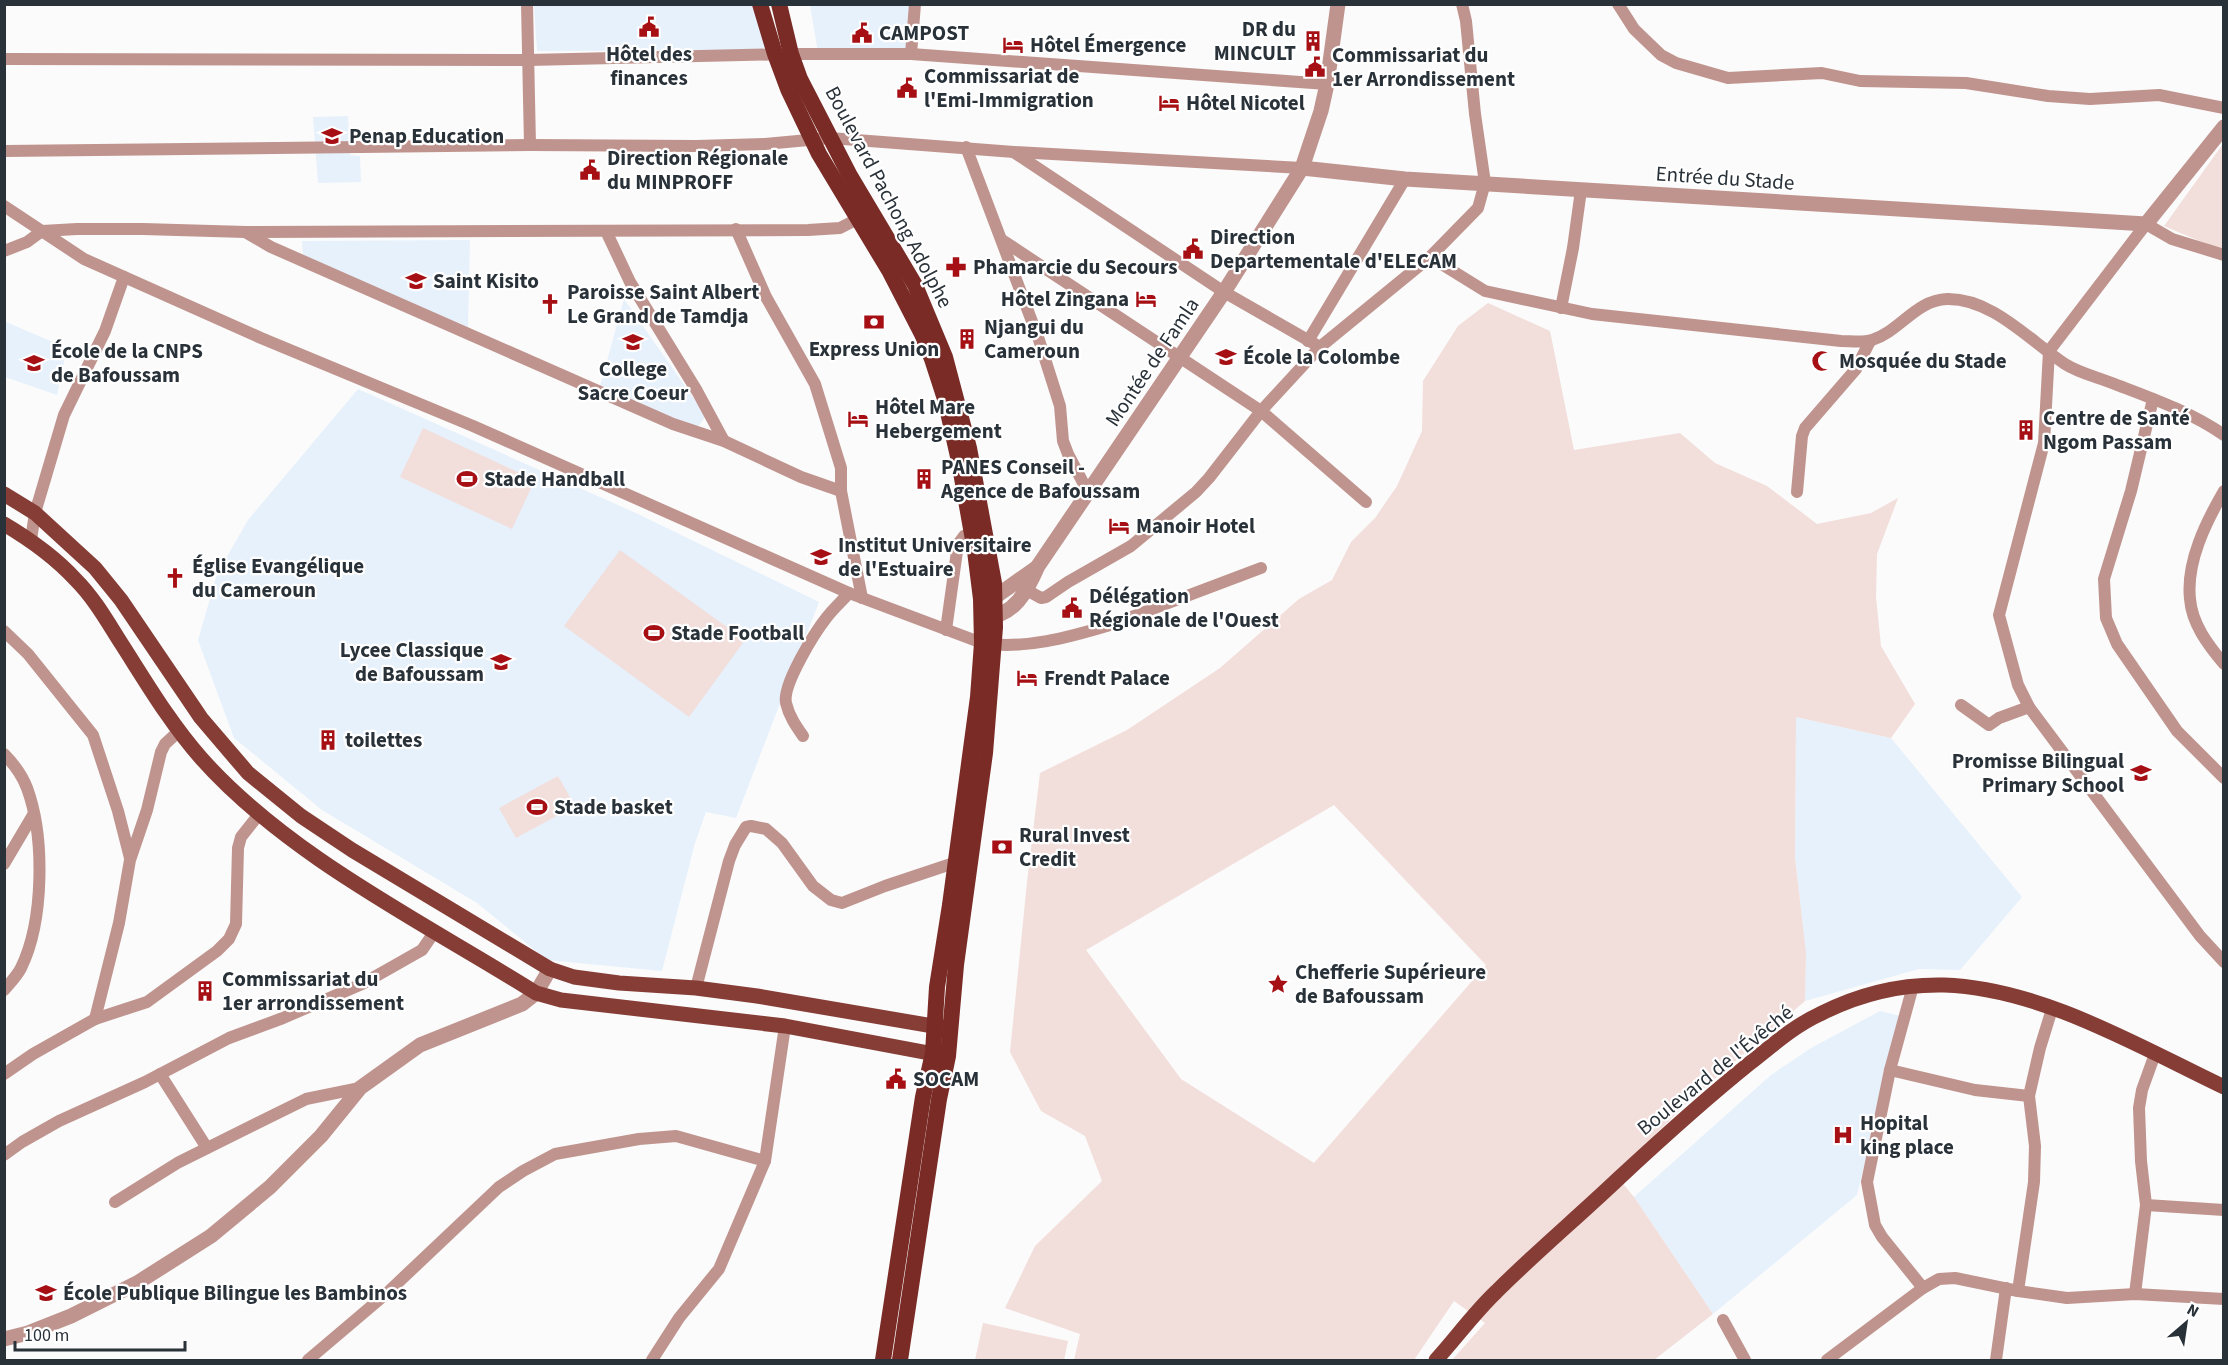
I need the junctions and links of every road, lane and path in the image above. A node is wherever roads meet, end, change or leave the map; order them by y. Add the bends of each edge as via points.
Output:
1 (527, 4) edge
2 (760, 4) edge
3 (779, 4) edge
4 (915, 4) edge
5 (1338, 4) edge
6 (1462, 4) edge
7 (1618, 4) edge
8 (783, 54) junction
9 (911, 54) junction
10 (4, 59) edge
11 (529, 60) junction
12 (1327, 84) junction
13 (2223, 108) edge
14 (2223, 127) edge
15 (812, 138) junction
16 (830, 138) junction
17 (530, 145) junction
18 (966, 147) junction
19 (4, 151) edge
20 (1014, 152) junction
21 (1302, 168) junction
22 (1405, 179) junction
23 (1485, 183) junction
24 (1581, 190) junction
25 (4, 206) edge
26 (865, 215) junction
27 (2146, 224) junction
28 (736, 229) junction
29 (42, 231) junction
30 (606, 231) junction
31 (246, 232) junction
32 (1002, 240) junction
33 (4, 251) edge
34 (2223, 255) edge
35 (1430, 257) junction
36 (124, 277) junction
37 (1224, 292) junction
38 (1561, 308) junction
39 (1870, 340) junction
40 (1314, 344) junction
41 (2049, 351) junction
42 (1180, 357) junction
43 (2153, 399) junction
44 (1261, 411) junction
45 (2222, 431) edge
46 (724, 441) junction
47 (841, 491) junction
48 (2223, 491) edge
49 (1797, 492) dead end
50 (4, 494) edge
51 (1089, 494) junction
52 (1366, 502) dead end
53 (35, 513) junction
54 (4, 524) edge
55 (978, 531) junction
56 (31, 540) junction
57 (1261, 568) dead end
58 (1025, 584) junction
59 (849, 593) junction
60 (862, 598) junction
61 (988, 598) junction
62 (989, 617) junction
63 (946, 630) junction
64 (4, 631) edge
65 (988, 644) junction
66 (2223, 664) edge
67 (1961, 705) dead end
68 (2029, 707) junction
69 (179, 731) junction
70 (803, 736) dead end
71 (4, 754) edge
72 (2223, 778) edge
73 (260, 813) junction
74 (33, 815) junction
75 (964, 859) junction
76 (130, 860) junction
77 (4, 864) edge
78 (435, 931) junction
79 (2223, 962) edge
80 (550, 969) junction
81 (1913, 986) junction
82 (696, 988) junction
83 (4, 990) edge
84 (536, 993) junction
85 (2052, 1009) junction
86 (95, 1019) junction
87 (785, 1026) junction
88 (943, 1028) junction
89 (2155, 1054) junction
90 (940, 1055) junction
91 (1890, 1070) junction
92 (4, 1074) edge
93 (160, 1074) junction
94 (2223, 1087) edge
95 (360, 1088) junction
96 (2029, 1096) junction
97 (207, 1148) junction
98 (4, 1155) edge
99 (765, 1161) junction
100 (115, 1202) dead end
101 (2146, 1205) junction
102 (2223, 1210) edge
103 (1923, 1288) junction
104 (2012, 1290) junction
105 (2135, 1294) junction
106 (2223, 1299) edge
107 (1723, 1320) dead end
108 (4, 1340) edge
109 (308, 1360) edge
110 (652, 1360) edge
111 (883, 1360) edge
112 (900, 1360) edge
113 (1436, 1360) edge
114 (1745, 1360) edge
115 (1827, 1360) edge
116 (1996, 1360) edge

1 - 11 street
2 - 8 highway
3 - 8 highway
4 - 9 street
5 - 12 street, Montée de Famla
6 - 23 street
7 - 13 street via 1634,29 1661,55 1728,78 1822,73 1860,81 1959,82 2090,99 2159,95
8 - 9 street
8 - 11 street
8 - 15 highway, Boulevard Pachong Adolphe via 788,89
8 - 16 highway, Boulevard Pachong Adolphe
9 - 12 street
10 - 11 street
11 - 17 street
12 - 21 street, Montée de Famla
14 - 27 street
15 - 16 street
15 - 17 street via 697,146
15 - 26 highway, Boulevard Pachong Adolphe
16 - 18 street
16 - 26 highway, Boulevard Pachong Adolphe
17 - 19 street
18 - 20 street
18 - 32 street
20 - 21 street
20 - 37 street
21 - 22 street, Entrée du Stade
21 - 37 street, Montée de Famla
22 - 23 street, Entrée du Stade
22 - 40 street
23 - 24 street, Entrée du Stade
23 - 35 street via 1478,208
24 - 27 street, Entrée du Stade
24 - 38 street
25 - 29 street
26 - 28 street via 848,225 828,229
26 - 55 highway, Boulevard Pachong Adolphe via 915,285 945,357 969,448
27 - 34 street via 2172,239
27 - 41 street
28 - 30 street
28 - 47 street via 766,297 815,384 841,468
29 - 31 street
29 - 33 street
29 - 36 street via 84,259
30 - 31 street
30 - 46 street via 630,282
31 - 46 street via 271,248 673,424
32 - 42 street
32 - 51 street via 1060,406 1063,441
35 - 38 street via 1485,291
35 - 40 street
36 - 53 street via 105,331 64,415
36 - 59 street
37 - 40 street
37 - 42 street, Montée de Famla
38 - 39 street via 1805,338
39 - 41 street via 1922,306 1949,299 1985,307
39 - 49 street via 1856,369 1805,428
40 - 44 street
41 - 43 street via 2074,368
41 - 68 street via 2044,443 1999,615
42 - 44 street
42 - 51 street, Montée de Famla
43 - 45 street
43 - 72 street via 2104,579 2106,618 2117,644 2177,731
44 - 52 street
44 - 58 street via 1196,492 1131,546 1046,597 1036,596
46 - 47 street
47 - 60 street
48 - 66 street via 2203,533 2190,574 2195,619
50 - 53 main road
51 - 58 street, Montée de Famla
53 - 56 street
53 - 80 main road via 95,568 201,718 248,773 301,816 344,844
54 - 56 main road
55 - 61 highway, Boulevard Pachong Adolphe
55 - 63 street via 964,536 958,544
56 - 69 main road via 77,580 99,608
57 - 65 street via 1099,628 1041,642
58 - 61 street
58 - 62 street, Montée de Famla via 1014,606
59 - 60 street
59 - 70 street via 809,644 789,686 786,701
60 - 63 street
61 - 62 highway, Boulevard Pachong Adolphe
62 - 65 highway, Boulevard Pachong Adolphe
63 - 65 street
64 - 76 street via 28,654 93,735
65 - 75 highway, Boulevard Pachong Adolphe via 985,753
67 - 68 street via 1989,725
68 - 79 street
69 - 73 main road via 201,758
69 - 76 street via 161,752
71 - 74 street via 22,776
73 - 78 main road via 333,867
73 - 86 street via 241,837 238,848 236,924 229,939 147,1002
74 - 77 street
74 - 83 street via 40,863 36,917 21,968
75 - 82 street via 846,903 836,903 813,886 797,861 770,832 746,827 729,861
75 - 88 highway, Boulevard Pachong Adolphe via 956,965
76 - 86 street
78 - 84 main road
78 - 93 street via 422,950 362,984 229,1038
80 - 82 main road via 574,977 619,983
80 - 84 street
81 - 85 main road, Boulevard de l'Évêché via 1968,987
81 - 91 street
81 - 113 main road, Boulevard de l'Évêché via 1856,997 1788,1033 1675,1125 1566,1225 1495,1293
82 - 88 main road
84 - 87 main road via 561,1000
84 - 95 street via 522,1004 420,1045
85 - 89 main road, Boulevard de l'Évêché
85 - 96 street
86 - 92 street
87 - 90 main road
87 - 99 street
88 - 90 highway, Boulevard Pachong Adolphe
89 - 94 main road, Boulevard de l'Évêché
89 - 101 street via 2139,1108
90 - 111 highway via 922,1097
90 - 112 highway via 939,1099
91 - 96 street via 1975,1090
91 - 103 street via 1867,1182 1875,1225
93 - 97 street
93 - 98 street via 59,1121
95 - 97 street via 306,1100
95 - 108 street via 321,1136 270,1187 211,1236 137,1283 70,1316
96 - 104 street via 2035,1146 2034,1182
97 - 100 street
99 - 109 street via 676,1136 555,1154 503,1184 387,1293
99 - 110 street via 719,1269 679,1318
101 - 102 street
101 - 105 street
103 - 104 street via 1955,1278
103 - 115 street
104 - 105 street via 2067,1298
104 - 116 street
105 - 106 street
107 - 114 street

